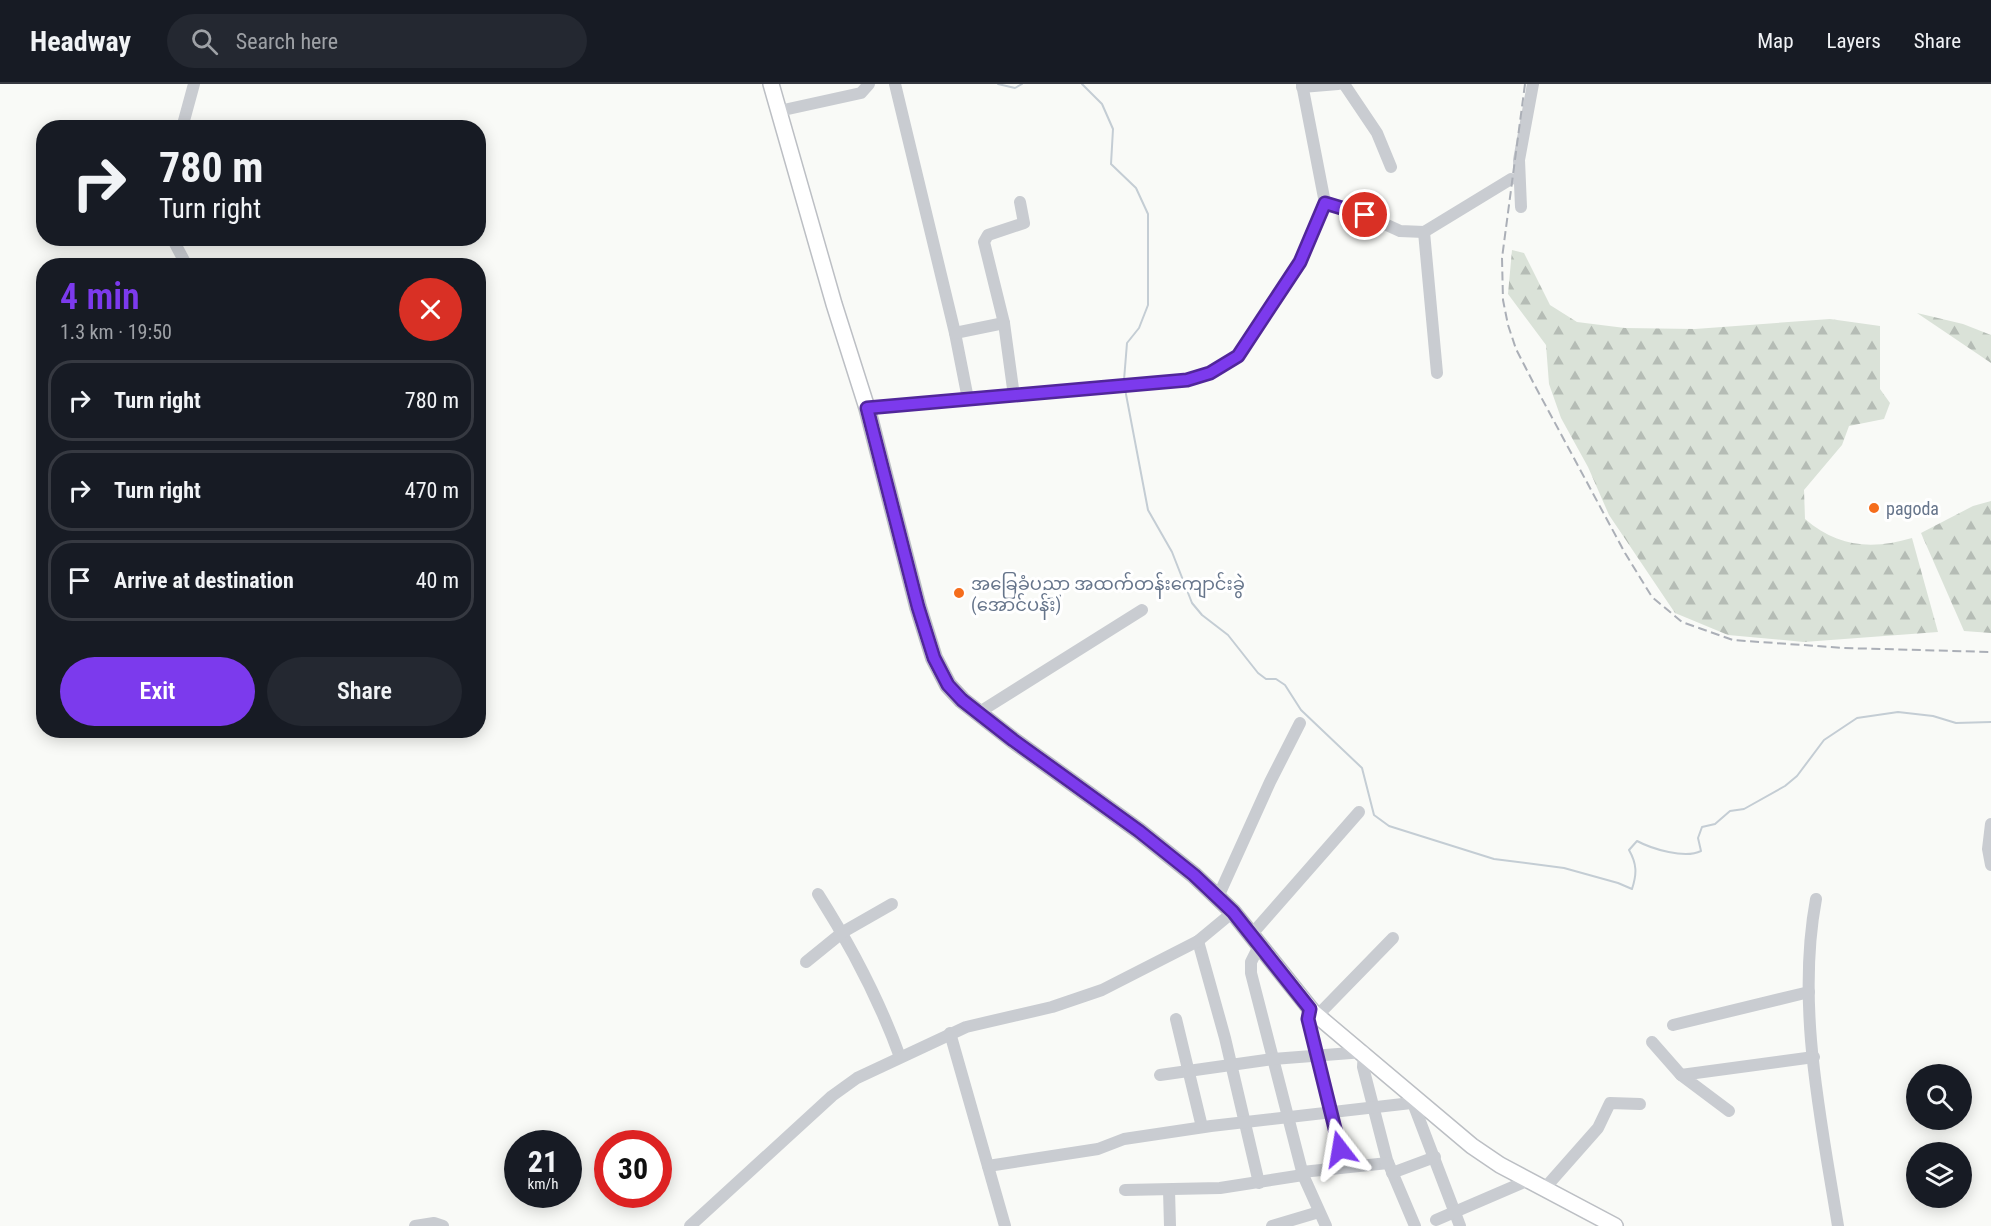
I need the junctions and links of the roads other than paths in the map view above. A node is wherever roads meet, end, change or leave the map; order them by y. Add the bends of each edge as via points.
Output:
1 (194, 84) edge
2 (771, 84) edge
3 (869, 84) edge
4 (895, 84) edge
5 (1338, 84) edge
6 (1344, 84) edge
7 (1533, 84) edge
8 (1302, 86) edge
9 (779, 111) junction
10 (184, 120) edge
11 (1391, 167) dead end
12 (1511, 179) dead end
13 (1020, 202) dead end
14 (1325, 203) junction
15 (1521, 207) dead end
16 (1424, 232) junction
17 (1004, 323) junction
18 (956, 333) junction
19 (1437, 374) dead end
20 (1014, 396) junction
21 (968, 399) junction
22 (867, 408) junction
23 (1142, 610) dead end
24 (978, 713) junction
25 (1300, 723) dead end
26 (1359, 813) dead end
27 (1991, 824) edge
28 (1991, 865) edge
29 (818, 894) dead end
30 (1218, 897) junction
31 (1816, 899) dead end
32 (892, 904) dead end
33 (1233, 912) junction
34 (843, 932) junction
35 (1393, 938) dead end
36 (1255, 940) junction
37 (1198, 941) junction
38 (806, 962) dead end
39 (1809, 992) junction
40 (1314, 1012) junction
41 (1176, 1019) dead end
42 (1673, 1025) dead end
43 (950, 1033) junction
44 (1652, 1042) dead end
45 (1364, 1052) junction
46 (900, 1057) junction
47 (1814, 1057) junction
48 (1317, 1058) junction
49 (1273, 1059) junction
50 (1231, 1064) junction
51 (1188, 1071) junction
52 (1160, 1075) dead end
53 (1681, 1075) junction
54 (1417, 1102) junction
55 (1640, 1104) dead end
56 (1373, 1108) junction
57 (1729, 1111) dead end
58 (1330, 1112) junction
59 (1288, 1116) junction
60 (1245, 1121) junction
61 (1202, 1127) junction
62 (1435, 1157) junction
63 (988, 1166) junction
64 (1344, 1167) junction
65 (1390, 1168) junction
66 (1303, 1174) junction
67 (1529, 1180) junction
68 (1259, 1183) junction
69 (1545, 1188) junction
70 (1125, 1190) dead end
71 (1169, 1190) junction
72 (1319, 1212) junction
73 (1455, 1212) junction
74 (1436, 1220) dead end
75 (1607, 1225) edge
76 (415, 1226) edge
77 (443, 1226) edge
78 (690, 1226) edge
79 (1005, 1226) edge
80 (1170, 1226) edge
81 (1272, 1226) edge
82 (1326, 1226) edge
83 (1415, 1226) edge
84 (1461, 1226) edge
85 (1838, 1226) edge

1 - 10 street
2 - 9 main road
3 - 9 street via 861,93
4 - 18 street
5 - 8 street
6 - 11 street via 1377,133
7 - 15 street via 1519,160
8 - 14 street
9 - 22 main road
12 - 16 street
13 - 17 street via 1024,223 988,235 984,242
14 - 16 street via 1400,231
14 - 20 street via 1300,262 1238,356 1210,373 1187,380
16 - 19 street
17 - 18 street
17 - 20 street
18 - 21 street
20 - 21 street
21 - 22 street
22 - 24 main road via 934,658 948,685
23 - 24 street
24 - 30 main road via 1139,831
25 - 30 street
26 - 36 street
27 - 28 street
29 - 34 street
30 - 33 main road
31 - 39 street via 1808,941
32 - 34 street
33 - 36 main road
33 - 37 street
34 - 38 street
34 - 46 street via 878,1000
35 - 40 street
36 - 40 main road
36 - 49 street via 1251,973
37 - 43 street via 1102,990
37 - 50 street
39 - 42 street
39 - 47 street
40 - 45 main road
40 - 48 street via 1308,1019
41 - 51 street
43 - 46 street
43 - 63 street
44 - 53 street
45 - 48 street
45 - 54 main road
45 - 56 street via 1363,1067
46 - 78 street via 857,1078 832,1096
47 - 53 street
47 - 85 street
48 - 49 street
48 - 58 street
49 - 50 street
49 - 59 street
50 - 51 street
50 - 60 street
51 - 52 street
51 - 61 street
53 - 57 street
54 - 56 street
54 - 62 street
54 - 67 main road via 1472,1146
55 - 69 street via 1610,1103 1598,1128
56 - 58 street
56 - 65 street
58 - 59 street
58 - 64 street
59 - 60 street
59 - 66 street
60 - 61 street
60 - 68 street
61 - 63 street
62 - 65 street
62 - 73 street
63 - 79 street
64 - 65 street
64 - 66 street
65 - 83 street
66 - 68 street
66 - 72 street
67 - 69 main road
67 - 73 street
68 - 71 street
69 - 75 main road
70 - 71 street
71 - 80 street
72 - 81 street
72 - 82 street
73 - 74 street
73 - 84 street
76 - 77 street

